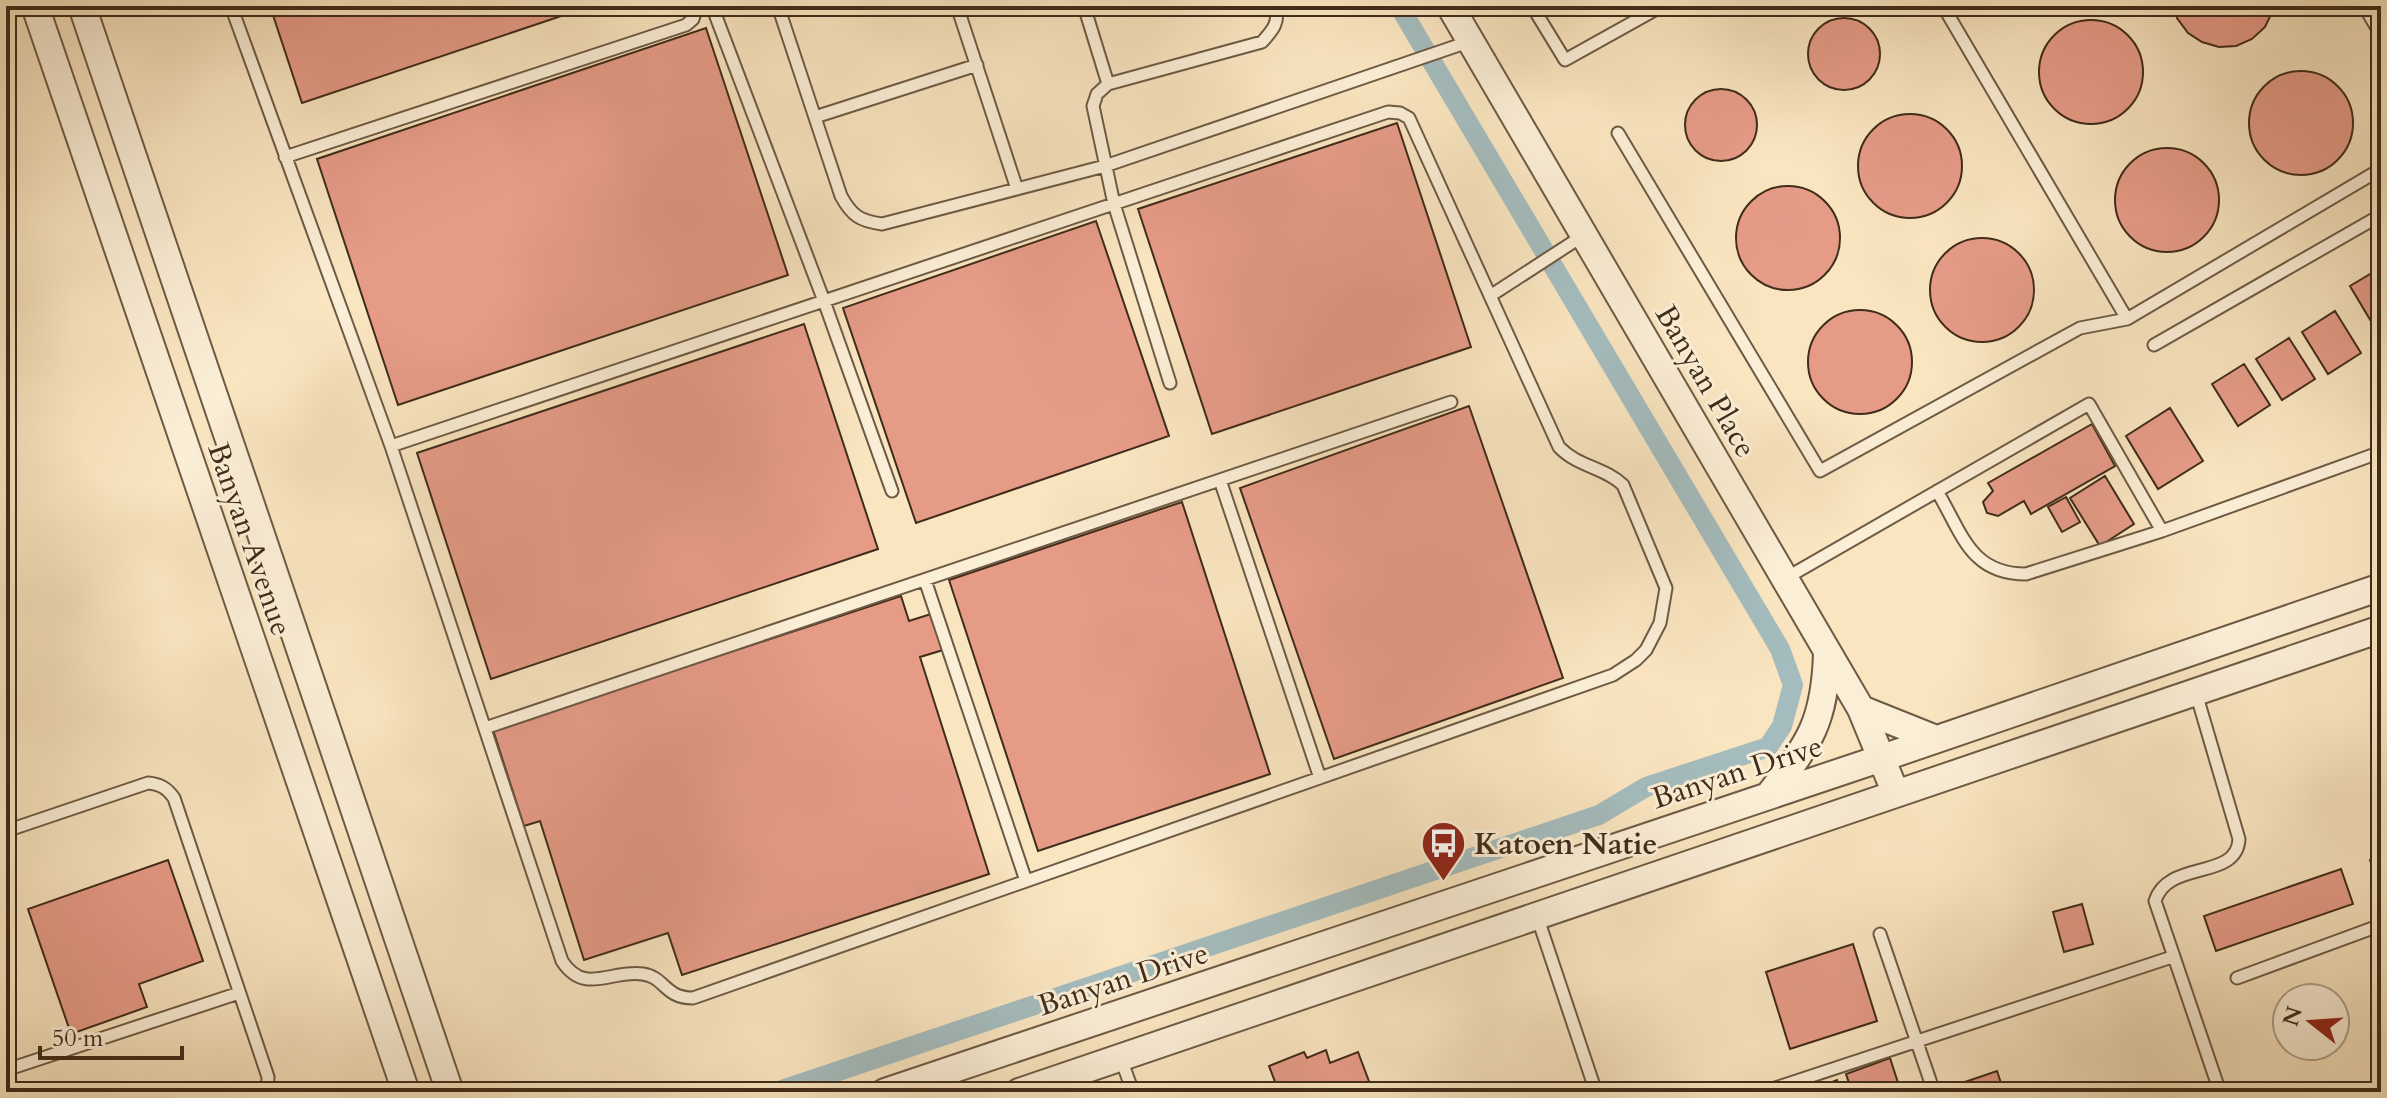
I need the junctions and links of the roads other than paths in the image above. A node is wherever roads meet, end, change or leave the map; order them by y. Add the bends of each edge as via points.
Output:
1 (35, 6) edge
2 (82, 6) edge
3 (231, 6) edge
4 (697, 6) edge
5 (712, 6) edge
6 (778, 6) edge
7 (957, 6) edge
8 (1084, 6) edge
9 (1275, 6) edge
10 (1450, 6) edge
11 (1532, 6) edge
12 (1662, 6) edge
13 (1943, 6) edge
14 (2364, 6) edge
15 (2381, 35) edge
16 (1460, 45) junction
17 (977, 65) junction
18 (1108, 84) junction
19 (815, 117) junction
20 (1618, 133) dead end
21 (285, 157) junction
22 (1105, 166) junction
23 (2381, 169) edge
24 (1017, 189) junction
25 (1114, 204) junction
26 (2381, 215) edge
27 (1574, 242) junction
28 (1490, 296) junction
29 (824, 301) junction
30 (2127, 319) junction
31 (2154, 345) dead end
32 (1170, 383) dead end
33 (1451, 402) dead end
34 (391, 446) junction
35 (2381, 452) edge
36 (1220, 480) junction
37 (892, 491) dead end
38 (1937, 491) junction
39 (2162, 531) junction
40 (1785, 579) junction
41 (925, 580) junction
42 (2381, 587) edge
43 (2381, 629) edge
44 (1827, 653) junction
45 (2196, 692) junction
46 (1861, 709) junction
47 (485, 728) junction
48 (1936, 739) junction
49 (1882, 758) junction
50 (1320, 778) junction
51 (1896, 794) junction
52 (1769, 795) junction
53 (6, 831) edge
54 (1026, 881) junction
55 (1537, 916) junction
56 (2381, 925) edge
57 (1880, 934) dead end
58 (2172, 957) junction
59 (2237, 978) dead end
60 (239, 993) junction
61 (1917, 1041) junction
62 (1121, 1057) junction
63 (6, 1070) edge
64 (267, 1092) edge
65 (406, 1092) edge
66 (450, 1092) edge
67 (885, 1092) edge
68 (1019, 1092) edge
69 (1133, 1092) edge
70 (1596, 1092) edge
71 (1763, 1092) edge
72 (1934, 1092) edge
73 (2220, 1092) edge

1 - 65 street, Banyan Avenue
2 - 66 street, Banyan Avenue
3 - 21 lane
4 - 21 lane via 686,25
5 - 29 lane
6 - 19 lane
7 - 17 lane
8 - 18 lane
9 - 18 lane via 1275,29 1262,42
10 - 16 street, Banyan Place
11 - 12 lane via 1565,60
13 - 30 lane
14 - 15 lane
16 - 22 lane
16 - 27 street, Banyan Place
17 - 19 lane
17 - 24 lane
18 - 22 lane via 1093,106
19 - 24 lane via 841,196 850,213 863,222 882,224
20 - 30 lane via 1820,471 2080,328
21 - 34 lane
22 - 24 lane
22 - 25 lane
23 - 30 lane
25 - 28 lane via 1388,112 1400,113 1409,118
25 - 29 lane
25 - 32 lane
26 - 31 lane
27 - 28 lane
27 - 40 street, Banyan Place
28 - 50 lane via 1559,447 1569,458 1611,474 1623,485 1666,588 1660,623 1646,650 1613,675
29 - 34 lane
29 - 37 lane
33 - 36 lane
34 - 47 lane
35 - 39 lane
36 - 41 lane
36 - 50 lane
38 - 39 lane via 1976,557 2005,574 2026,574
38 - 39 lane via 2089,404
38 - 40 lane
40 - 44 street, Banyan Place
41 - 47 lane
41 - 54 lane
42 - 48 street, Banyan Drive
43 - 45 street
44 - 46 street, Banyan Place
44 - 52 street via 1820,715 1802,753
45 - 51 street
45 - 58 lane via 2239,849 2231,860 2173,878 2158,891 2155,901
46 - 48 street
46 - 49 street, Banyan Place
47 - 54 lane via 562,961 583,980 642,974 680,998 693,998
48 - 49 street, Banyan Drive
49 - 51 street, Banyan Place
49 - 52 street, Banyan Drive
50 - 54 lane
51 - 55 street
52 - 67 street, Banyan Drive
53 - 60 lane via 148,783 159,784 174,798
55 - 62 street
55 - 70 lane
56 - 59 lane
57 - 61 lane
58 - 61 lane
58 - 73 lane
60 - 63 lane
60 - 64 lane via 268,1077
61 - 71 lane
61 - 72 lane
62 - 68 street
62 - 69 lane

